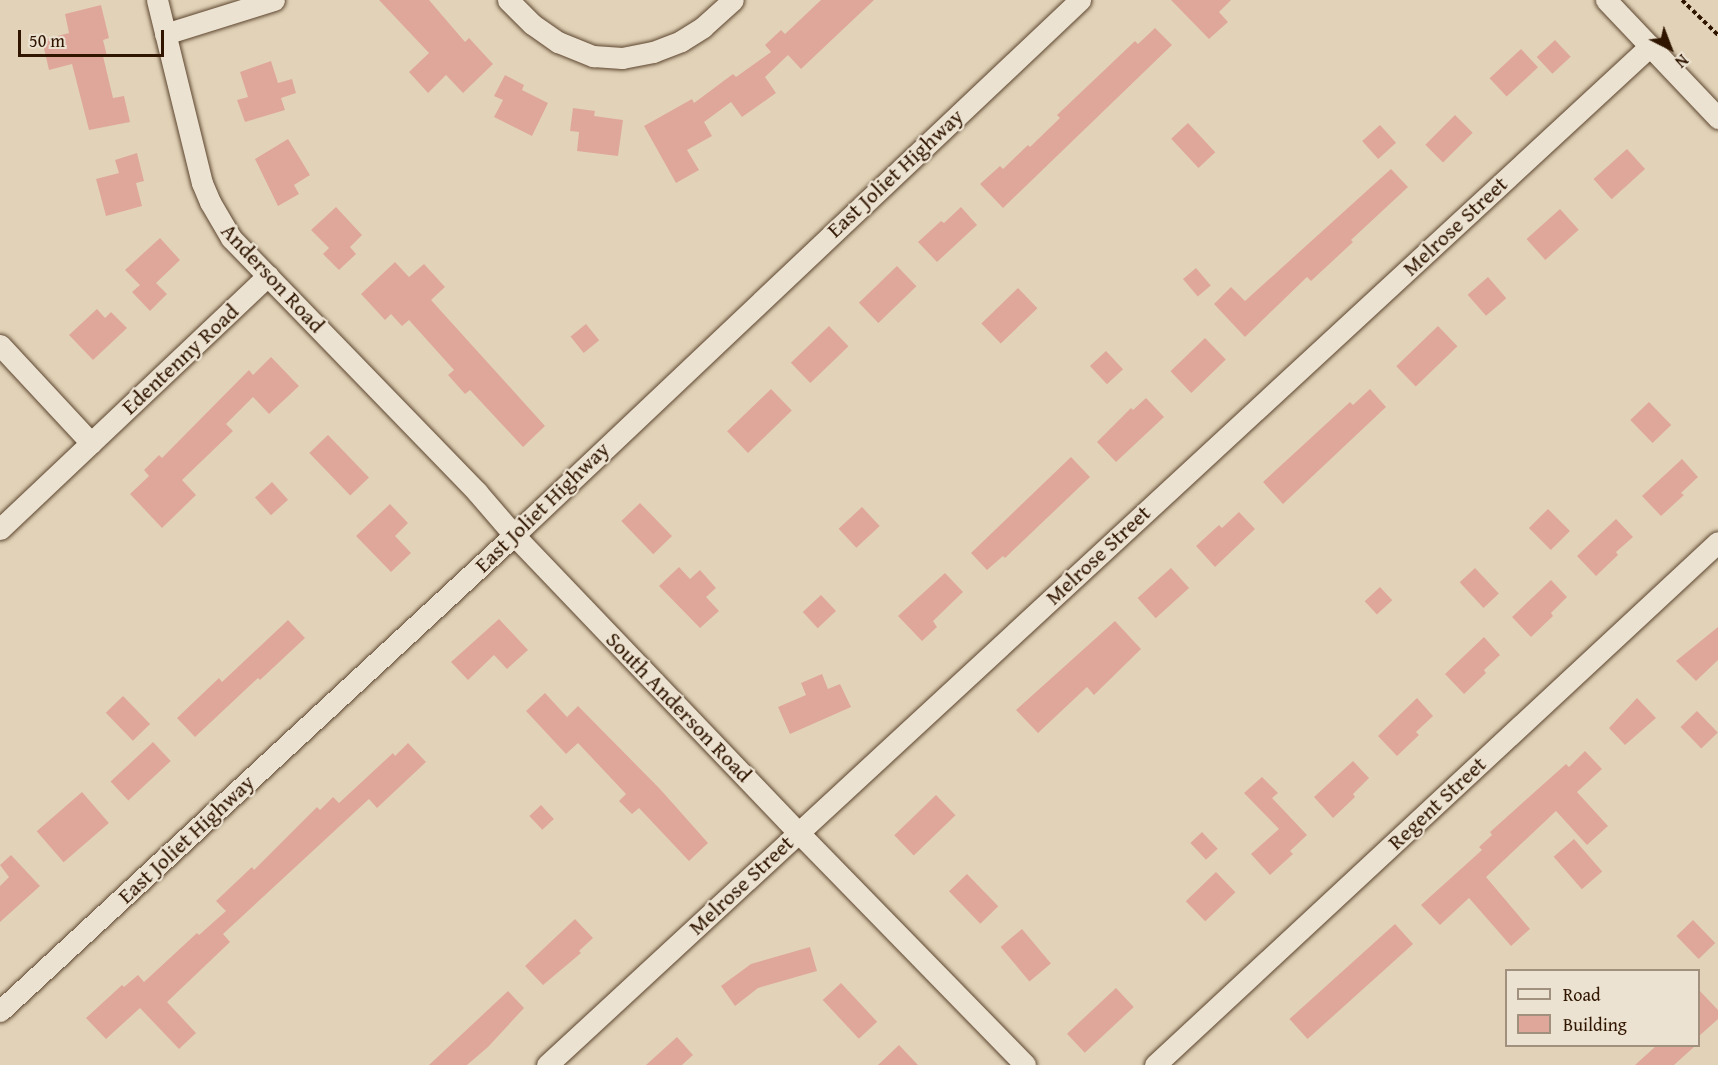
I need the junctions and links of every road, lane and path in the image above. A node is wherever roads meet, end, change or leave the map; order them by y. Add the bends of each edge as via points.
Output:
1 (157, 0) edge
2 (274, 0) edge
3 (508, 0) edge
4 (733, 0) edge
5 (1080, 0) edge
6 (1606, 0) edge
7 (1682, 0) edge
8 (165, 34) junction
9 (1718, 35) edge
10 (1650, 46) junction
11 (1718, 118) edge
12 (268, 276) junction
13 (0, 345) edge
14 (336, 346) joint
15 (91, 443) junction
16 (0, 529) edge
17 (514, 535) junction
18 (1718, 542) edge
19 (798, 832) junction
20 (0, 1011) edge
21 (547, 1065) edge
22 (1025, 1065) edge
23 (1155, 1065) edge

1 - 8 street, Anderson Road
2 - 8 street
3 - 4 street via 558,42 593,56 622,58 681,41
5 - 17 street, East Joliet Highway
6 - 10 street
7 - 9 path
8 - 12 street, Anderson Road via 210,202 231,238
10 - 11 street
10 - 19 street, Melrose Street
12 - 14 street, Anderson Road
12 - 15 street, Edentenny Road
13 - 15 street
14 - 17 street, South Anderson Road
15 - 16 street, Edentenny Road
17 - 19 street, South Anderson Road
17 - 20 street, East Joliet Highway
18 - 23 street, Regent Street
19 - 21 street, Melrose Street
19 - 22 street, South Anderson Road

